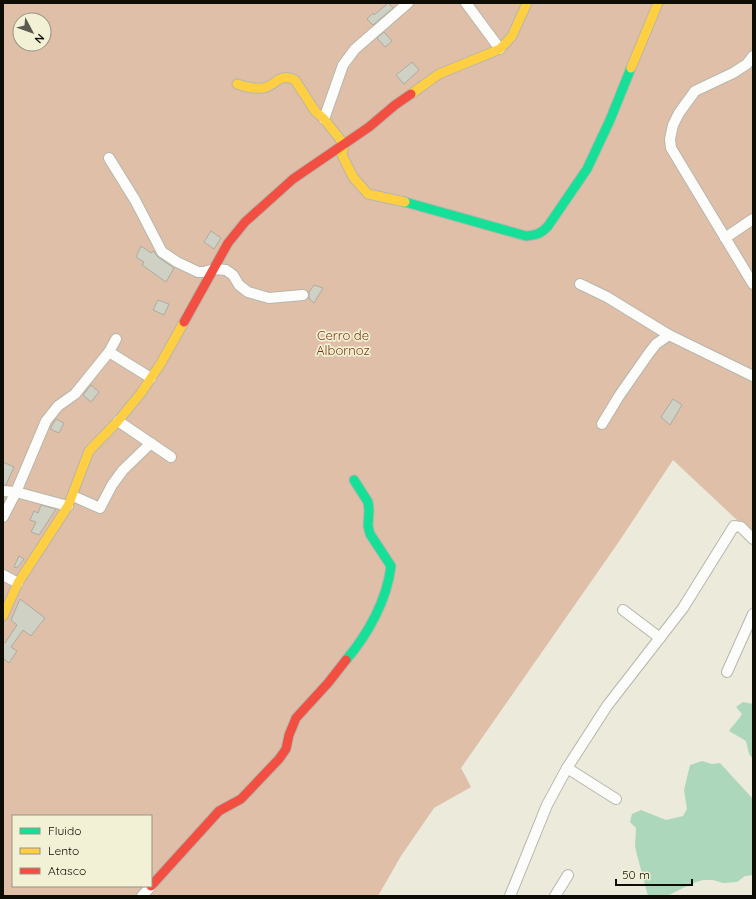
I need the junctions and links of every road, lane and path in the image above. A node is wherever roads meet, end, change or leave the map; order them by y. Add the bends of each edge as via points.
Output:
1 (408, 3) edge
2 (466, 3) edge
3 (527, 3) edge
4 (658, 3) edge
5 (500, 49) junction
6 (753, 56) edge
7 (237, 84) dead end
8 (324, 119) junction
9 (344, 144) junction
10 (109, 158) dead end
11 (753, 219) edge
12 (725, 238) junction
13 (214, 269) junction
14 (580, 284) dead end
15 (753, 284) edge
16 (303, 295) dead end
17 (668, 335) junction
18 (116, 339) dead end
19 (109, 352) junction
20 (753, 375) edge
21 (151, 378) junction
22 (118, 421) junction
23 (602, 424) dead end
24 (151, 443) junction
25 (171, 457) dead end
26 (354, 480) dead end
27 (3, 490) edge
28 (16, 492) junction
29 (73, 496) junction
30 (68, 506) junction
31 (3, 517) edge
32 (753, 539) edge
33 (3, 575) edge
34 (18, 583) junction
35 (623, 610) dead end
36 (753, 614) edge
37 (3, 616) edge
38 (660, 638) junction
39 (727, 672) dead end
40 (566, 768) junction
41 (616, 799) dead end
42 (568, 875) dead end
43 (152, 885) edge
44 (150, 887) edge
45 (142, 896) edge
46 (510, 896) edge
47 (555, 896) edge

1 - 8 street via 355,49 343,65
2 - 5 street
3 - 5 street via 512,36
4 - 9 street via 587,169 548,226 538,235 526,236 368,194 353,177 342,155
5 - 9 street via 439,74
6 - 12 street via 747,64 733,73 695,91 679,113 670,139 672,148
7 - 8 street via 254,88 265,87 286,76 291,77 315,111
8 - 9 street
9 - 13 street via 293,179 245,222 228,243
10 - 13 street via 135,200 162,252 198,272
11 - 12 street
12 - 15 street
13 - 16 street via 230,272 248,292 269,298
13 - 21 street
14 - 17 street
17 - 20 street
17 - 23 street via 649,353
18 - 19 street
19 - 21 street
19 - 28 street via 75,394 58,406 46,421
21 - 22 street
22 - 24 street
22 - 29 street via 89,451
24 - 25 street
24 - 29 street via 123,470 100,508
26 - 43 street via 370,509 368,530 390,566 388,586 372,621 360,643 296,718 286,750 279,759 241,799 219,811
27 - 28 street
28 - 30 street
28 - 31 street
29 - 30 street
30 - 34 street
32 - 38 street via 741,527 734,526 683,608
33 - 34 street
34 - 37 street
35 - 38 street
36 - 39 street
38 - 40 street via 607,706
40 - 41 street
40 - 46 street via 546,805
42 - 47 street
44 - 45 street

